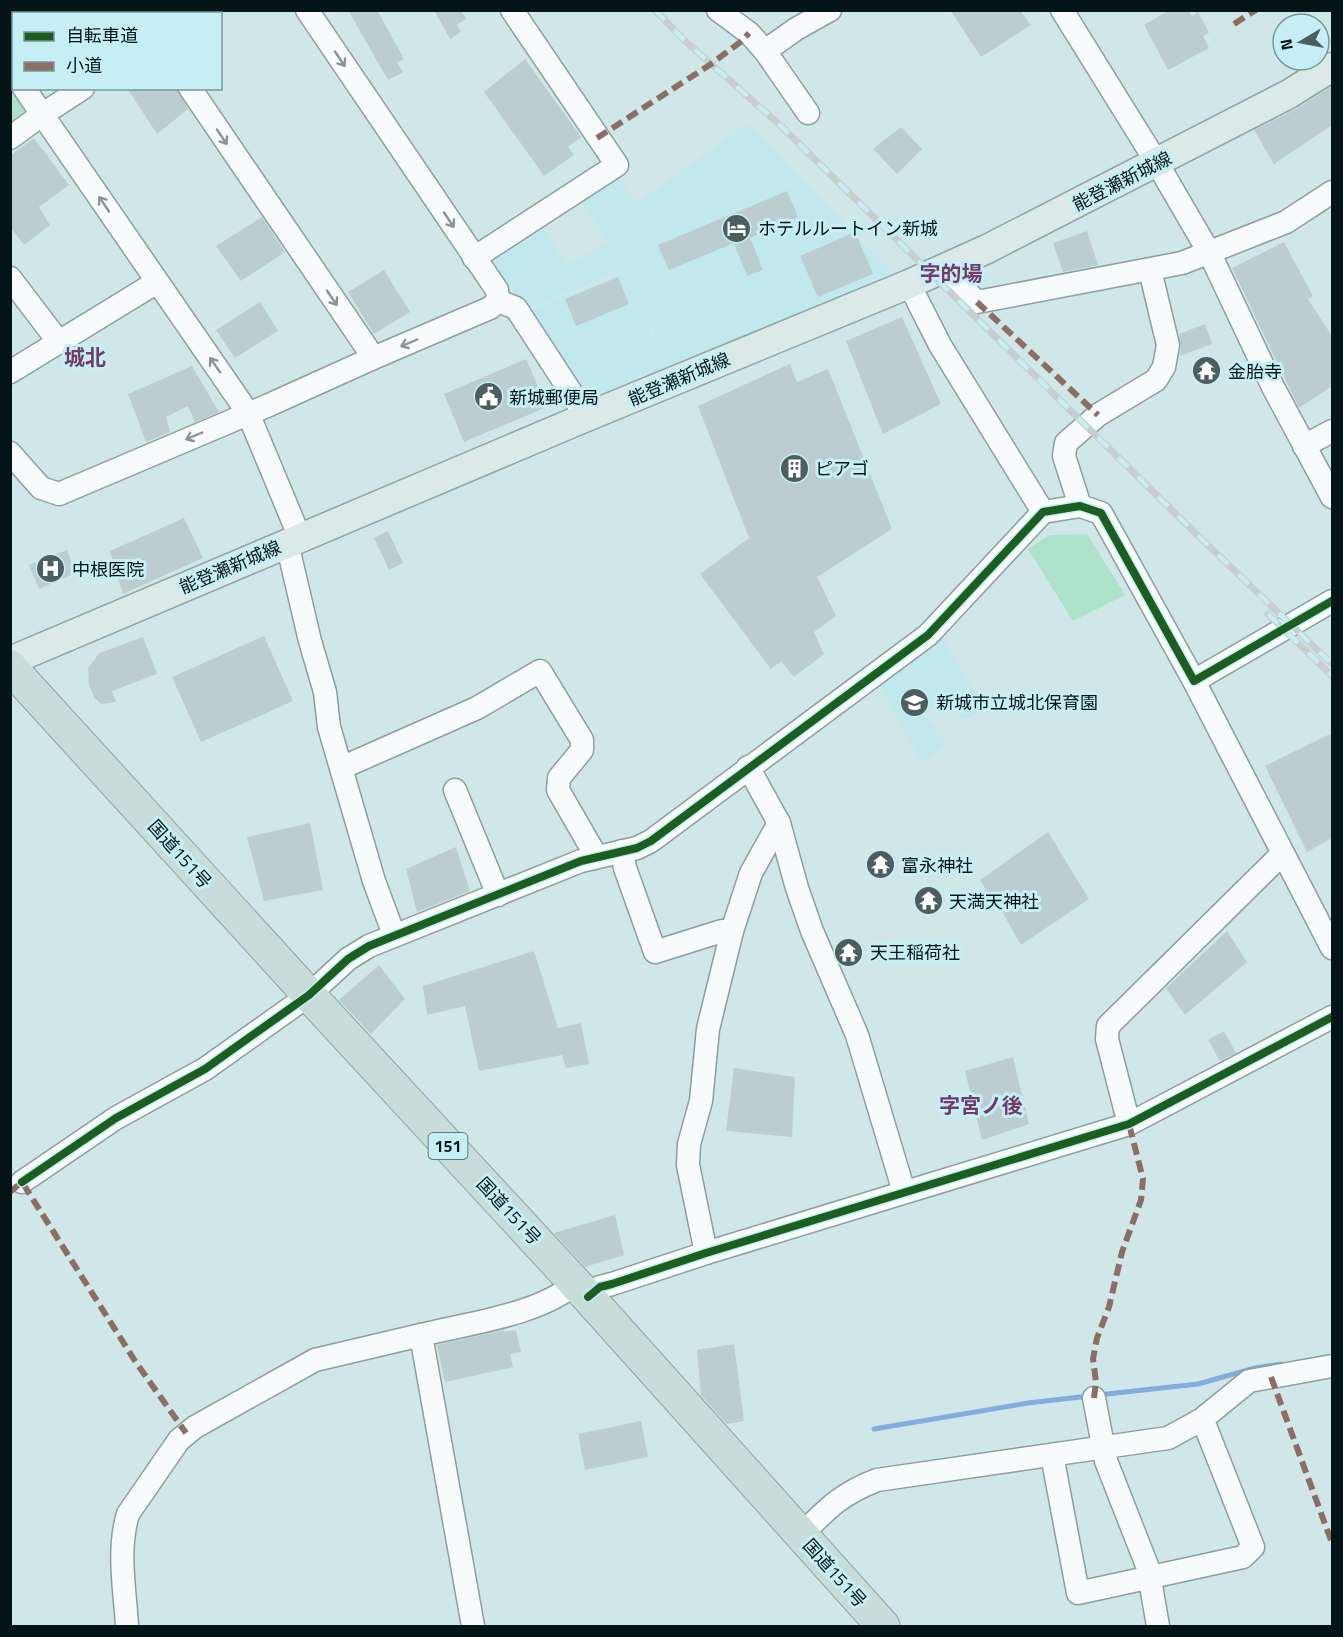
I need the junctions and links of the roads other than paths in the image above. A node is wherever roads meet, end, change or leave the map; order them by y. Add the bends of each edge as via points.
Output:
1 (307, 10) edge
2 (512, 10) edge
3 (718, 10) edge
4 (830, 10) edge
5 (1062, 10) edge
6 (791, 20) edge
7 (765, 51) junction
8 (1332, 67) edge
9 (25, 90) edge
10 (80, 90) edge
11 (190, 90) edge
12 (808, 113) dead end
13 (42, 114) junction
14 (10, 138) edge
15 (1157, 163) junction
16 (1332, 192) edge
17 (1210, 254) junction
18 (474, 258) junction
19 (943, 269) junction
20 (1150, 270) junction
21 (10, 278) edge
22 (157, 282) junction
23 (909, 284) junction
24 (498, 301) junction
25 (58, 341) junction
26 (371, 359) junction
27 (10, 372) edge
28 (248, 413) junction
29 (585, 418) junction
30 (1332, 431) edge
31 (1304, 446) junction
32 (10, 453) edge
33 (1332, 497) edge
34 (1080, 506) junction
35 (1043, 512) junction
36 (293, 541) junction
37 (1332, 601) edge
38 (10, 661) edge
39 (10, 667) edge
40 (1194, 681) junction
41 (748, 767) junction
42 (341, 768) junction
43 (455, 790) dead end
44 (779, 823) junction
45 (622, 851) junction
46 (1282, 854) junction
47 (594, 858) junction
48 (498, 895) junction
49 (732, 931) junction
50 (394, 935) junction
51 (1332, 948) edge
52 (309, 995) junction
53 (1332, 1017) edge
54 (1129, 1124) junction
55 (22, 1182) dead end
56 (904, 1192) junction
57 (706, 1253) junction
58 (582, 1290) junction
59 (421, 1335) junction
60 (1332, 1366) edge
61 (1094, 1398) dead end
62 (1201, 1420) junction
63 (1103, 1448) junction
64 (1052, 1455) junction
65 (801, 1535) junction
66 (1150, 1576) junction
67 (877, 1624) edge
68 (127, 1626) edge
69 (473, 1626) edge
70 (1158, 1626) edge

1 -> 18 street
2 - 18 street via 616,165
3 - 7 street via 749,33
4 - 6 street
5 - 15 street
6 - 7 street
7 - 12 street
8 - 15 main road, 能登瀬新城線
9 - 13 street
10 - 13 street
11 -> 26 street
13 - 14 street
22 -> 13 street
15 - 17 street
15 - 19 main road, 能登瀬新城線
16 - 17 street via 1286,222
17 - 20 street
17 - 31 street
18 - 24 street via 497,290
19 - 20 street via 976,302
19 - 23 main road, 能登瀬新城線
20 - 34 street via 1168,345 1164,368 1156,380 1098,414 1066,443 1064,456
21 - 25 street
22 - 25 street
28 -> 22 street
23 - 29 main road, 能登瀬新城線
23 - 35 street via 940,345
24 -> 26 street via 490,308
24 - 29 street via 516,308
25 - 27 street
26 - 28 street
28 -> 32 street via 59,494 41,488
28 - 36 street
29 - 36 main road, 能登瀬新城線
30 - 31 street
31 - 33 street
34 - 35 street
34 - 40 street via 1101,513
35 - 41 street via 928,635
36 - 38 main road, 能登瀬新城線
36 - 42 street via 310,641
37 - 40 street
39 - 52 highway, 国道151号 / 151
40 - 46 street
41 - 44 street
41 - 45 street via 651,841
42 - 47 street via 477,708 540,671 582,740 582,750 559,778 558,790
42 - 50 street
43 - 48 street
44 - 49 street via 751,873
44 - 56 street via 812,931 857,1035
45 - 47 street
45 - 49 street via 655,952
46 - 51 street
46 - 54 street via 1108,1026 1107,1039
47 - 48 street
48 - 50 street
49 - 57 street via 708,1029 702,1101 689,1144 688,1165
50 - 52 street via 348,959
52 - 55 street via 205,1070 116,1118
52 - 58 highway, 国道151号 / 151
53 - 54 street
54 - 56 street
56 - 57 street
57 - 58 street
58 - 59 street via 565,1292 534,1308
58 - 65 highway, 国道151号 / 151
59 - 68 street via 315,1360 186,1433 129,1514 123,1529
59 - 69 street
60 - 62 street via 1249,1381
61 - 63 street
62 - 63 street via 1168,1438
62 - 66 street via 1253,1547 1243,1557
63 - 64 street
63 - 66 street
64 - 65 street via 877,1480 853,1489 832,1504
64 - 66 street via 1078,1593
65 - 67 highway, 国道151号 / 151
66 - 70 street

